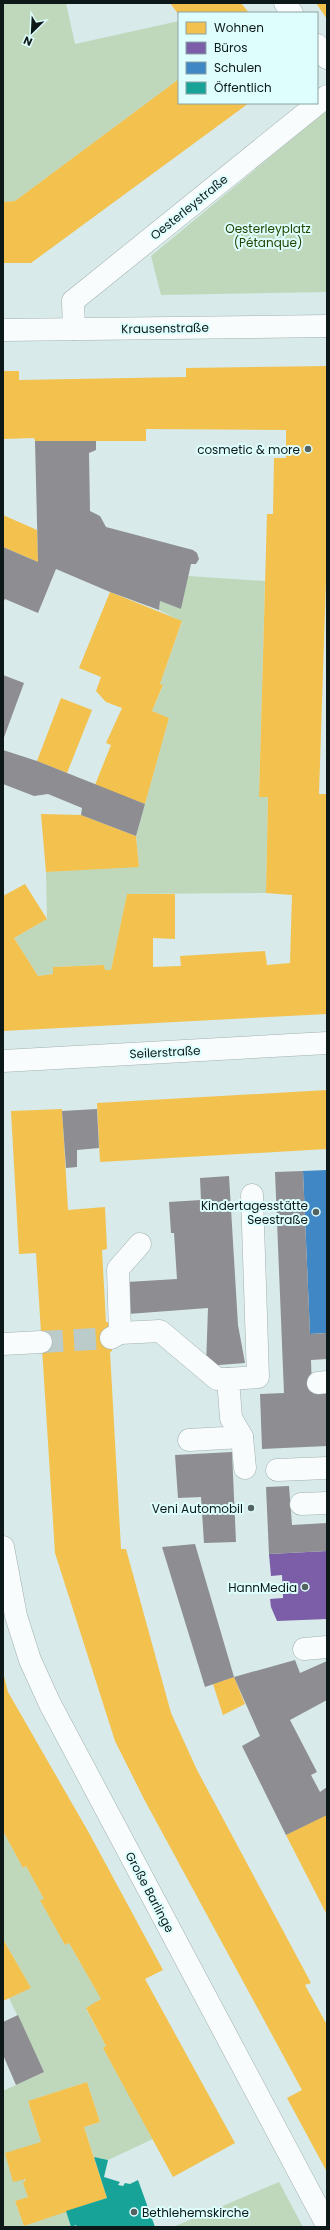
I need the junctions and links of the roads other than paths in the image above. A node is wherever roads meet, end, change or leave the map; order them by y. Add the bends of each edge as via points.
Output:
1 (285, 3) edge
2 (291, 12) edge
3 (318, 46) edge
4 (327, 58) edge
5 (327, 96) edge
6 (318, 103) edge
7 (317, 104) edge
8 (327, 326) edge
9 (74, 329) junction
10 (3, 330) edge
11 (327, 1043) edge
12 (3, 1061) edge
13 (252, 1195) dead end
14 (140, 1244) dead end
15 (41, 1342) tunnel mouth
16 (3, 1344) edge
17 (228, 1379) junction
18 (242, 1437) junction
19 (189, 1440) dead end
20 (245, 1468) dead end
21 (327, 1468) edge
22 (277, 1470) dead end
23 (327, 1503) edge
24 (301, 1504) dead end
25 (3, 1547) edge
26 (327, 1647) edge
27 (304, 1649) dead end
28 (327, 2225) edge

1 - 2 street
3 - 4 street
5 - 6 street, Oesterleystraße
7 - 9 street, Oesterleystraße via 73,301
8 - 9 street, Krausenstraße
9 - 10 street, Krausenstraße
11 - 12 street, Seilerstraße
13 - 17 street via 258,1377
14 - 17 street via 118,1269 116,1335 160,1331 217,1379
15 - 16 street
17 - 18 street via 231,1418
18 - 19 street
18 - 20 street
21 - 22 street
23 - 24 street
25 - 28 street, Große Barlinge via 16,1616 30,1660 50,1704
26 - 27 street

